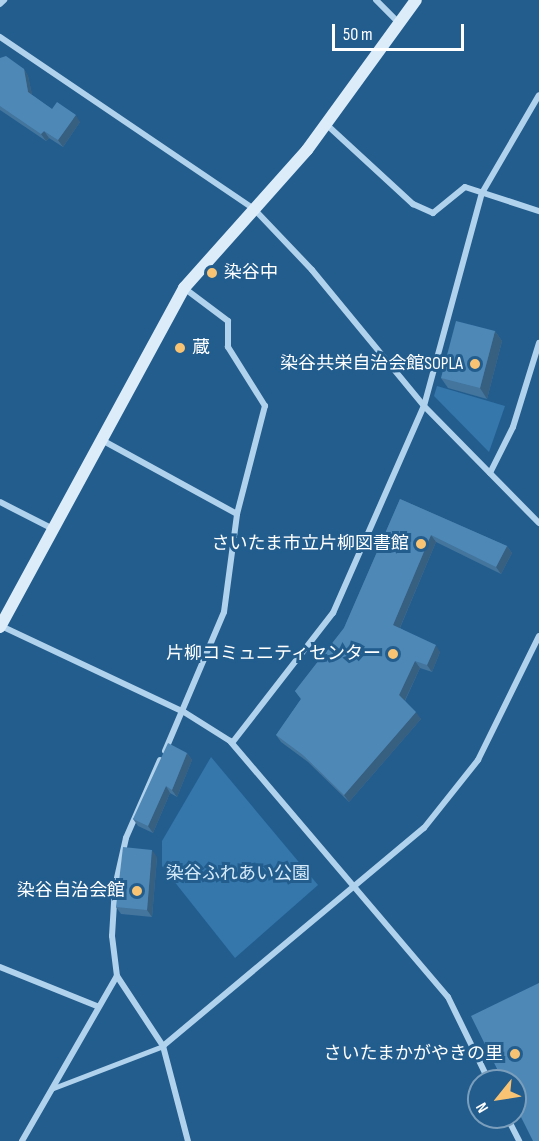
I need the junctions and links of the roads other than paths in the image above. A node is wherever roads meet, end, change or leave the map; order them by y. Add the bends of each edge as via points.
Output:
1 (4, 0) edge
2 (376, 0) edge
3 (416, 0) edge
4 (0, 4) edge
5 (399, 24) junction
6 (0, 37) edge
7 (539, 95) edge
8 (327, 125) junction
9 (482, 193) junction
10 (255, 209) junction
11 (539, 211) edge
12 (184, 288) junction
13 (539, 343) edge
14 (424, 406) junction
15 (99, 439) junction
16 (490, 473) junction
17 (0, 502) edge
18 (237, 514) junction
19 (539, 523) edge
20 (53, 530) junction
21 (0, 626) edge
22 (539, 636) edge
23 (184, 712) junction
24 (232, 743) junction
25 (350, 886) junction
26 (0, 967) edge
27 (117, 976) junction
28 (97, 1005) junction
29 (164, 1046) junction
30 (483, 1069) edge
31 (51, 1089) junction
32 (22, 1141) edge
33 (188, 1141) edge

1 - 4 street
2 - 5 street
3 - 5 street
5 - 8 street
6 - 10 street
7 - 9 street
8 - 9 street via 413,204 433,213 465,187
8 - 10 street
9 - 11 street
9 - 14 street
10 - 12 street
10 - 14 street via 312,270
12 - 15 street
12 - 18 street via 228,321 228,347 265,406
13 - 16 street via 513,427
14 - 16 street
14 - 24 street via 333,613
15 - 18 street
15 - 20 street
16 - 19 street
17 - 20 street
18 - 23 street via 224,612
20 - 21 street
21 - 23 street
22 - 25 street via 478,760 424,828
23 - 24 street
23 - 27 street via 126,838 115,887 112,936
24 - 25 street
25 - 29 street
25 - 30 street via 448,998
26 - 28 street
27 - 28 street
27 - 29 street
28 - 31 street
29 - 31 lane
29 - 33 street
31 - 32 street

